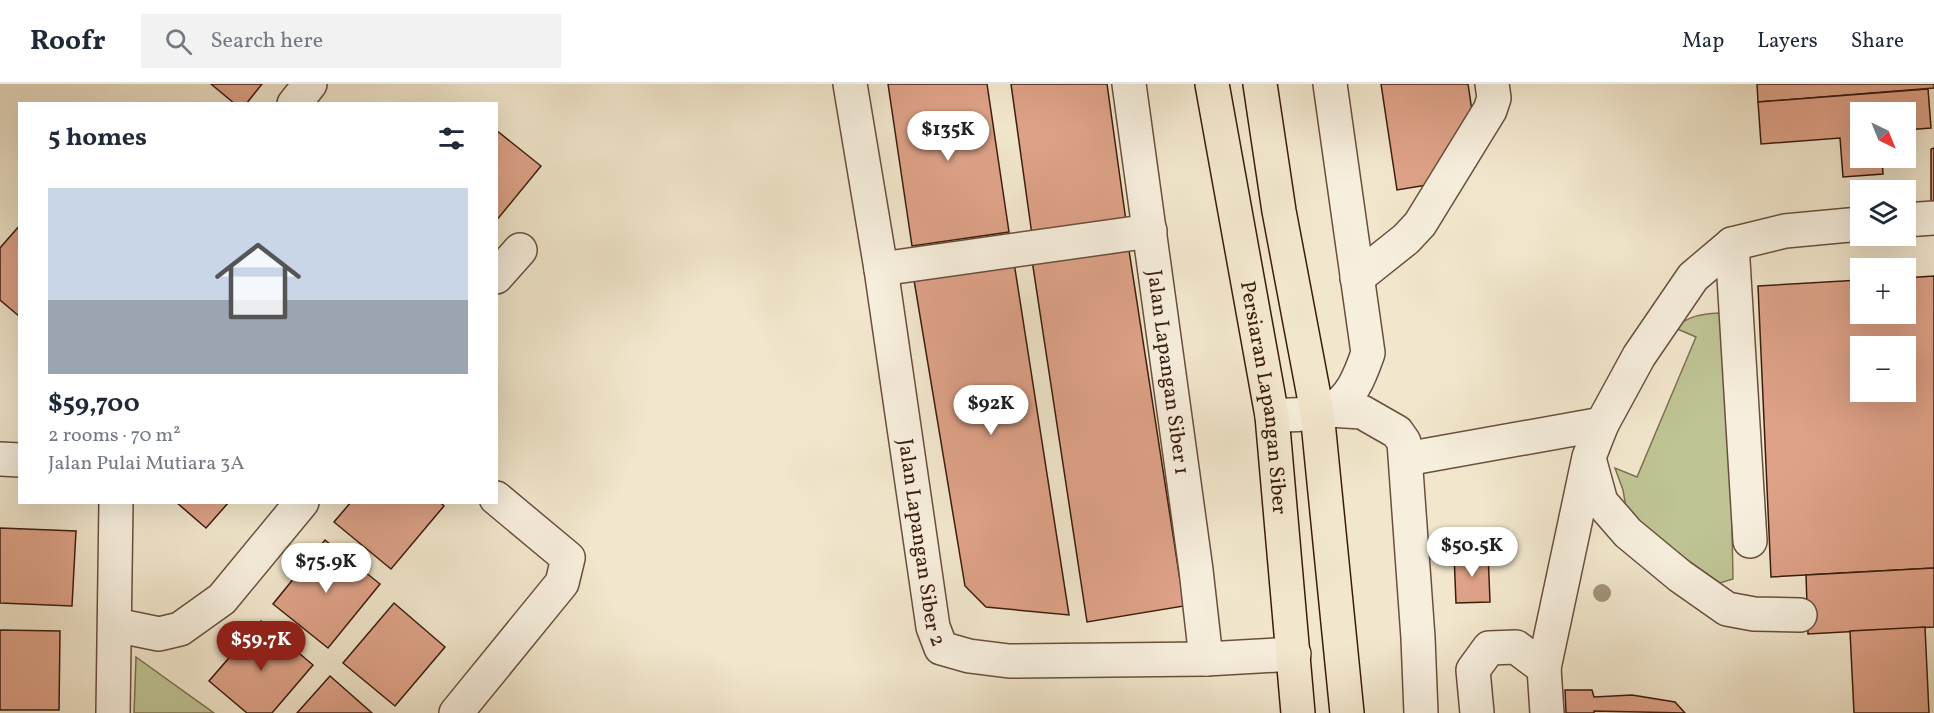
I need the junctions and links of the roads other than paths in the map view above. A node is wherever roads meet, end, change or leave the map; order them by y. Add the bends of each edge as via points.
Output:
1 (310, 84) edge
2 (850, 84) edge
3 (1129, 84) edge
4 (1260, 84) edge
5 (1329, 84) edge
6 (1492, 84) edge
7 (1217, 90) edge
8 (296, 102) edge
9 (1934, 218) edge
10 (1916, 219) edge
11 (1850, 225) edge
12 (1150, 231) junction
13 (1732, 244) junction
14 (520, 250) dead end
15 (881, 269) junction
16 (498, 275) edge
17 (1357, 278) junction
18 (1323, 411) junction
19 (1272, 416) junction
20 (1602, 424) junction
21 (1588, 457) junction
22 (0, 459) edge
23 (1406, 459) junction
24 (18, 460) edge
25 (498, 500) edge
26 (116, 504) edge
27 (300, 504) edge
28 (1750, 541) dead end
29 (1800, 615) dead end
30 (116, 625) junction
31 (1294, 654) junction
32 (1206, 660) junction
33 (1544, 668) junction
34 (113, 713) edge
35 (456, 713) edge
36 (1298, 713) edge
37 (1347, 713) edge
38 (1421, 713) edge
39 (1477, 713) edge
40 (1547, 713) edge

1 - 8 street
2 - 15 street, Jalan Lapangan Siber 2
3 - 12 street, Jalan Lapangan Siber 1
4 - 18 main road, Persiaran Lapangan Siber via 1279,212
5 - 17 street
6 - 17 street via 1494,98 1490,110 1420,224
7 - 19 main road, Persiaran Lapangan Siber
9 - 10 street
11 - 13 street via 1785,231
12 - 15 street
12 - 32 street, Jalan Lapangan Siber 1
13 - 20 street via 1693,277 1639,356
13 - 28 street
14 - 16 street
15 - 32 street, Jalan Lapangan Siber 2 via 933,627 940,648 1009,660
17 - 18 street via 1368,353 1351,391 1340,403
18 - 19 street
18 - 23 street via 1362,412 1397,432 1404,442
18 - 37 main road, Persiaran Lapangan Siber
19 - 31 main road, Persiaran Lapangan Siber
20 - 21 street
20 - 23 street
21 - 29 street via 1601,502 1628,533 1680,576 1727,609
21 - 33 street
22 - 24 street
23 - 38 street
25 - 35 street via 568,558 562,583
26 - 30 street
27 - 30 street via 222,599 180,629 159,634
30 - 34 street
31 - 32 street, Jalan Lapangan Siber 2
31 - 36 main road, Persiaran Lapangan Siber
33 - 39 street via 1516,647 1489,648 1473,670
33 - 40 street

